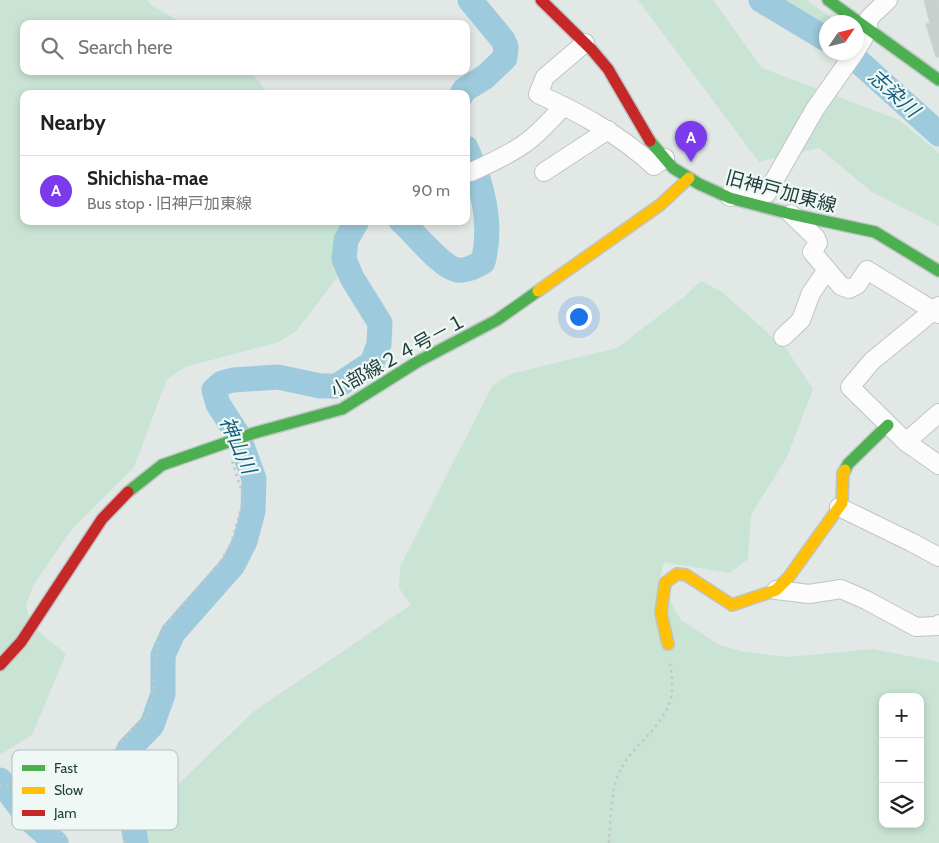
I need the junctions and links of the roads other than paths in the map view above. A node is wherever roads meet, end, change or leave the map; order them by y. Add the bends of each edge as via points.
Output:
1 (541, 0) edge
2 (828, 0) edge
3 (888, 0) edge
4 (840, 15) edge
5 (864, 34) edge
6 (585, 43) junction
7 (864, 44) edge
8 (849, 60) edge
9 (939, 80) edge
10 (564, 106) junction
11 (608, 130) junction
12 (665, 158) junction
13 (471, 172) dead end
14 (544, 172) dead end
15 (690, 178) junction
16 (730, 198) junction
17 (791, 214) junction
18 (827, 270) junction
19 (939, 271) edge
20 (937, 310) edge
21 (783, 337) dead end
22 (939, 413) edge
23 (888, 426) junction
24 (906, 442) junction
25 (939, 465) edge
26 (839, 507) junction
27 (939, 557) edge
28 (776, 590) junction
29 (938, 626) edge
30 (668, 644) road end
31 (0, 665) edge

1 - 6 street, 旧神戸加東線
2 - 4 street
3 - 5 street via 869,18
6 - 10 street via 546,77 538,94
6 - 12 street, 旧神戸加東線 via 608,69 647,137
7 - 9 street
8 - 16 street via 815,109 767,193 733,188
10 - 11 street
10 - 13 street via 524,144
11 - 12 street via 654,166
11 - 14 street
12 - 15 street, 旧神戸加東線 via 673,168
15 - 16 street, 旧神戸加東線
15 - 31 street, 小部線２４号－１ via 660,205 497,320 417,362 342,409 254,433 162,465 123,496 102,519 21,642
16 - 17 street, 旧神戸加東線
17 - 18 street via 816,238 818,243 812,252
17 - 19 street, 旧神戸加東線 via 875,232
18 - 20 street via 840,286 849,288 857,285 867,270
18 - 21 street via 811,293 801,320
20 - 23 street via 872,361 850,387
22 - 24 street
23 - 24 street
23 - 26 street via 842,473 842,503
24 - 25 street
26 - 27 street
26 - 28 street
28 - 29 street via 809,594 841,589 916,627
28 - 30 street via 732,604 686,576 677,574 665,583 661,613

